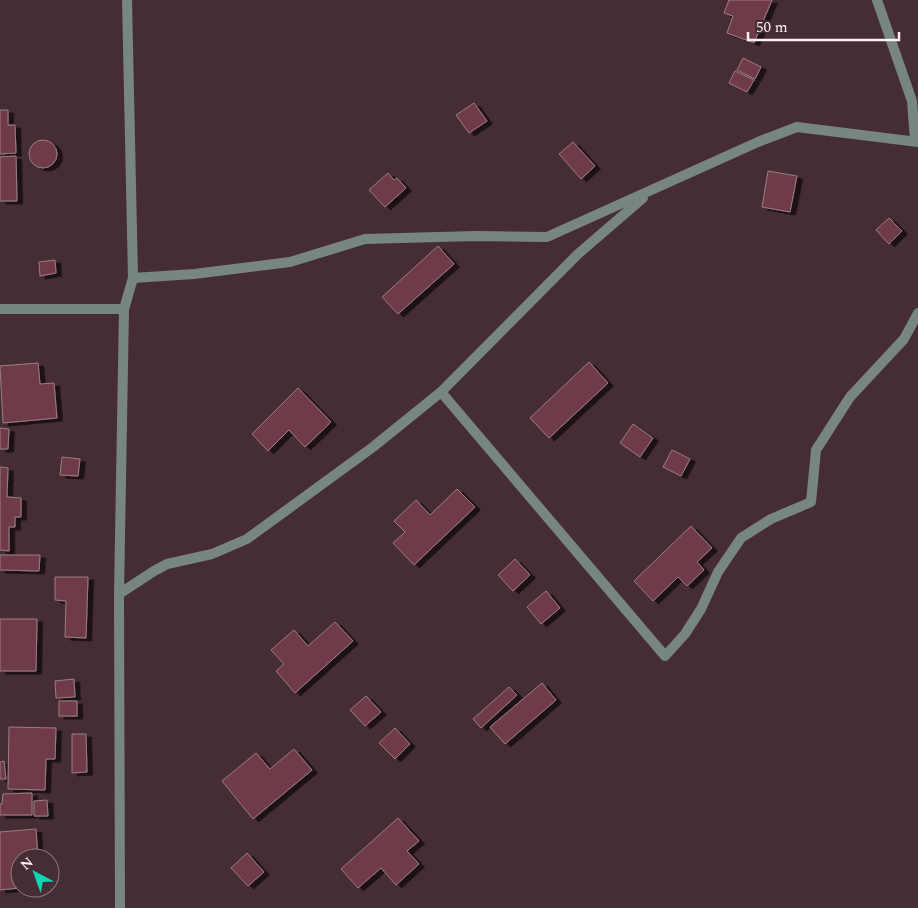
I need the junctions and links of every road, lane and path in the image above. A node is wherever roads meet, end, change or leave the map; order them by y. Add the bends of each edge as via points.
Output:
1 (127, 0) edge
2 (877, 0) edge
3 (916, 141) edge
4 (652, 191) junction
5 (133, 278) junction
6 (0, 308) edge
7 (124, 309) junction
8 (918, 313) edge
9 (441, 392) junction
10 (119, 594) junction
11 (120, 908) edge

1 - 5 street
2 - 3 street via 912,101
3 - 4 street via 797,128 758,142
4 - 5 street via 547,237 364,239 290,262
4 - 9 street via 578,254
5 - 7 street
6 - 7 street
7 - 10 street
8 - 9 street via 904,339 850,397 816,450 811,502 741,538 718,572 701,610 665,656
9 - 10 street via 373,447 247,539 212,554 167,564
10 - 11 street

